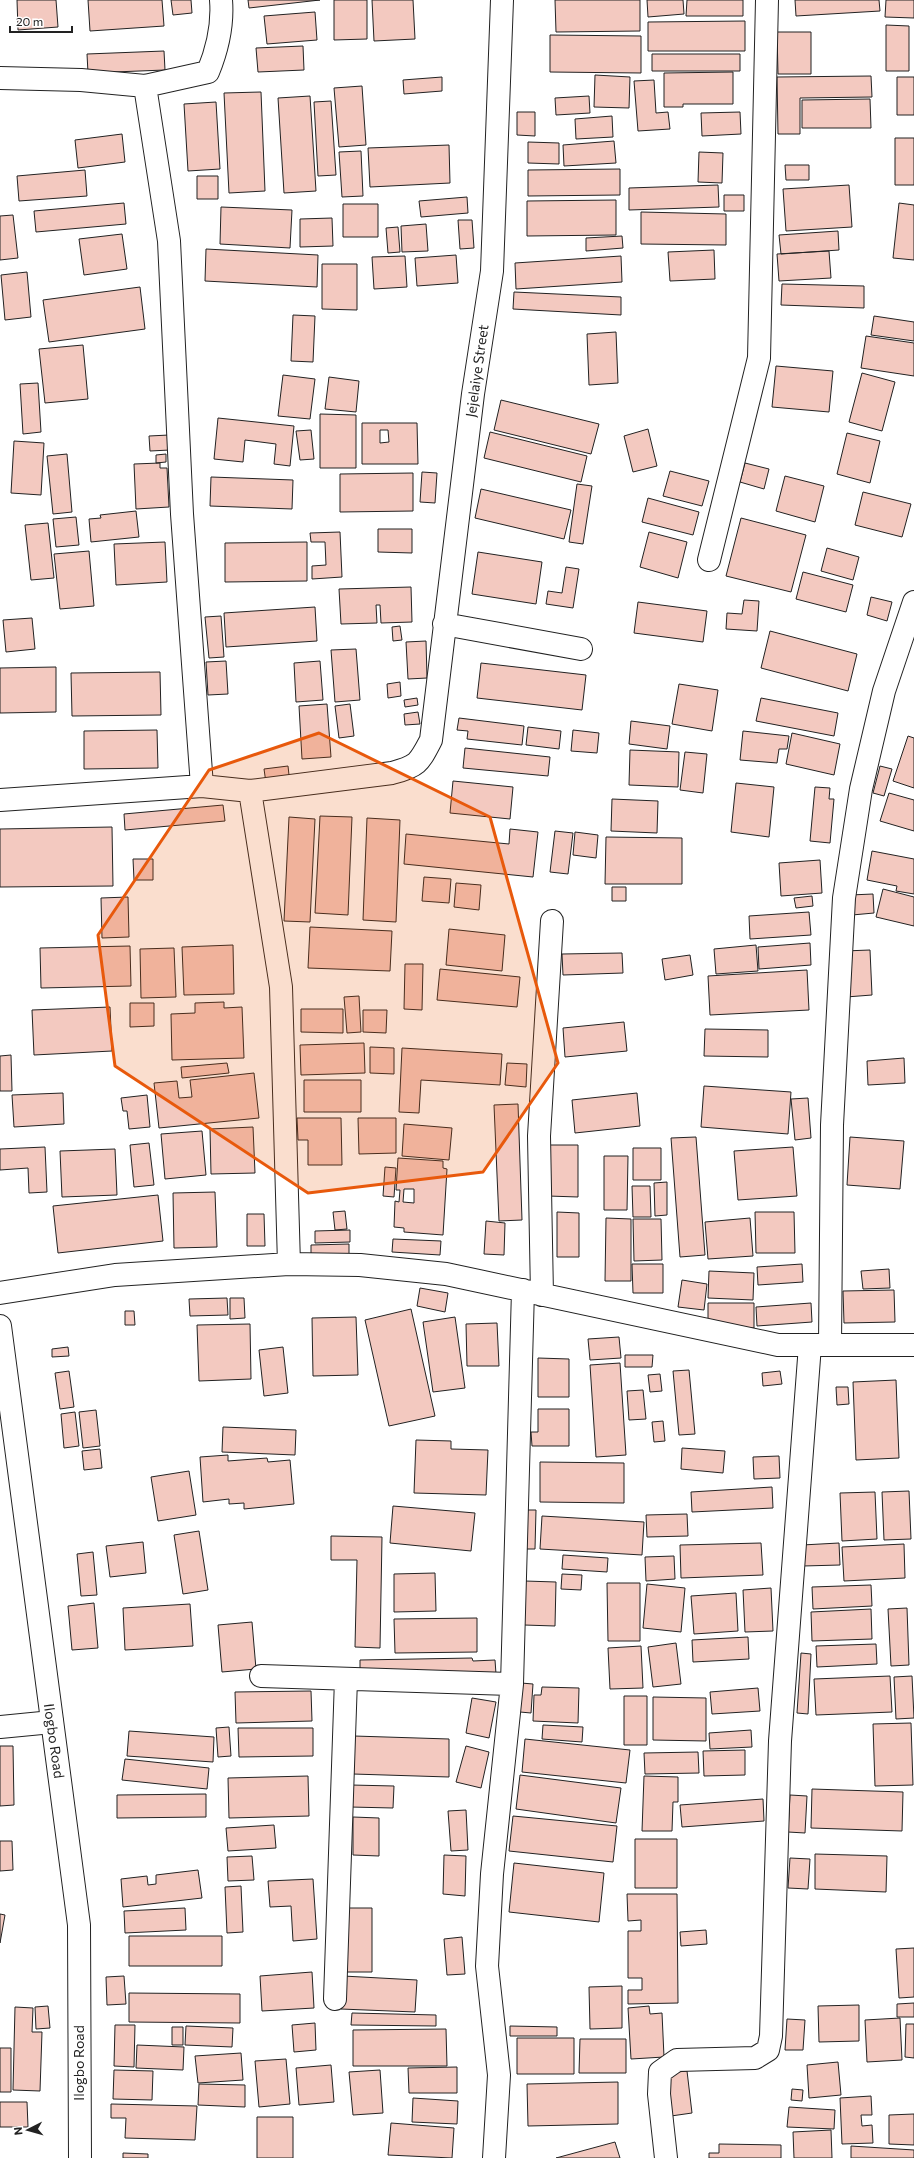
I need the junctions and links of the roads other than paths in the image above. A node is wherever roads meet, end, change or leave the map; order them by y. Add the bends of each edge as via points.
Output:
1 (221, 0) edge
2 (502, 0) edge
3 (767, 0) edge
4 (0, 78) edge
5 (144, 86) junction
6 (709, 560) dead end
7 (914, 602) edge
8 (444, 624) junction
9 (581, 648) dead end
10 (202, 786) junction
11 (250, 791) junction
12 (0, 800) edge
13 (552, 921) dead end
14 (288, 1264) junction
15 (0, 1293) edge
16 (532, 1293) junction
17 (0, 1326) edge
18 (820, 1345) junction
19 (914, 1345) edge
20 (261, 1676) dead end
21 (346, 1679) junction
22 (512, 1684) junction
23 (52, 1722) junction
24 (0, 1727) edge
25 (335, 1999) dead end
26 (80, 2158) edge
27 (494, 2158) edge
28 (666, 2158) edge

1 - 5 street via 216,53 208,72
2 - 8 street, Jejelaiye Street via 492,271 473,394
3 - 6 street via 759,358
4 - 5 street via 81,80
5 - 10 street via 169,241 182,514
7 - 18 street via 878,714 861,789 844,898
8 - 9 street
8 - 11 street, Jejelaiye Street via 431,740 419,762 406,769 385,774
10 - 11 street
10 - 12 street
11 - 14 street via 281,988
13 - 16 street
14 - 15 street via 115,1275
14 - 16 street via 360,1264 446,1274
16 - 18 street via 778,1345
16 - 22 street
17 - 23 street, Ilogbo Road
18 - 19 street
18 - 28 street via 780,1741 771,2036 768,2050 755,2058 677,2060 660,2072 659,2094
20 - 21 street
21 - 22 street
21 - 25 street
22 - 27 street via 492,1874 487,1966 500,2075
23 - 24 street
23 - 26 street, Ilogbo Road via 79,1925

